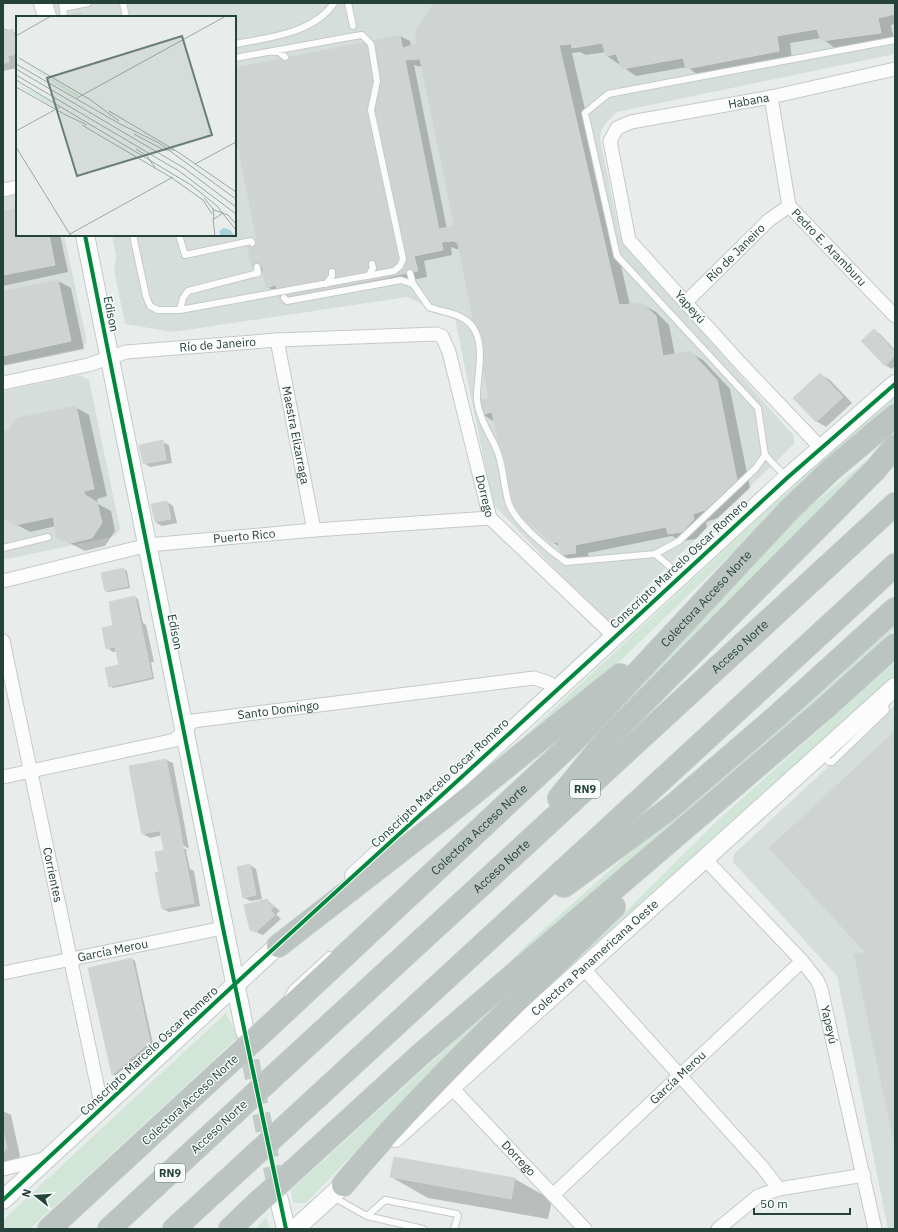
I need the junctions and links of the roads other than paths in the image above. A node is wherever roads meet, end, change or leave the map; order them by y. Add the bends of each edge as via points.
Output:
1 (31, 3) edge
2 (44, 3) edge
3 (88, 3) edge
4 (123, 3) edge
5 (334, 3) edge
6 (348, 3) edge
7 (63, 6) edge
8 (34, 16) edge
9 (54, 16) edge
10 (56, 16) edge
11 (126, 16) edge
12 (353, 26) dead end
13 (895, 40) edge
14 (236, 44) edge
15 (270, 51) junction
16 (285, 57) dead end
17 (236, 58) edge
18 (895, 69) edge
19 (771, 98) junction
20 (610, 141) joint
21 (16, 187) edge
22 (3, 190) edge
23 (789, 206) junction
24 (85, 236) edge
25 (132, 236) edge
26 (179, 236) edge
27 (252, 243) dead end
28 (372, 264) dead end
29 (257, 267) dead end
30 (332, 272) dead end
31 (410, 273) dead end
32 (368, 276) junction
33 (326, 284) junction
34 (413, 284) junction
35 (284, 298) dead end
36 (686, 302) junction
37 (180, 310) junction
38 (895, 316) edge
39 (436, 334) joint
40 (277, 340) junction
41 (109, 356) junction
42 (3, 383) edge
43 (895, 384) edge
44 (895, 416) edge
45 (895, 446) edge
46 (820, 447) junction
47 (765, 456) junction
48 (787, 478) junction
49 (895, 504) edge
50 (490, 518) junction
51 (314, 530) junction
52 (48, 537) dead end
53 (148, 545) junction
54 (3, 548) edge
55 (655, 554) junction
56 (895, 565) edge
57 (682, 576) junction
58 (3, 581) edge
59 (701, 605) junction
60 (895, 609) edge
61 (615, 637) junction
62 (3, 641) edge
63 (895, 645) edge
64 (895, 687) edge
65 (549, 696) junction
66 (184, 730) junction
67 (30, 772) junction
68 (3, 777) edge
69 (744, 778) junction
70 (515, 853) junction
71 (706, 860) junction
72 (410, 897) junction
73 (365, 926) dead end
74 (223, 928) junction
75 (278, 946) junction
76 (335, 950) dead end
77 (472, 954) junction
78 (69, 959) junction
79 (802, 961) junction
80 (584, 969) junction
81 (3, 973) edge
82 (235, 984) junction
83 (285, 1001) dead end
84 (281, 1007) dead end
85 (258, 1031) junction
86 (680, 1076) junction
87 (452, 1088) junction
88 (102, 1108) junction
89 (48, 1158) junction
90 (3, 1169) edge
91 (864, 1175) junction
92 (779, 1189) junction
93 (337, 1190) junction
94 (554, 1194) junction
95 (3, 1200) edge
96 (279, 1200) tunnel mouth
97 (255, 1205) junction
98 (367, 1216) junction
99 (49, 1229) edge
100 (109, 1229) edge
101 (174, 1229) edge
102 (230, 1229) edge
103 (240, 1229) edge
104 (286, 1229) edge
105 (296, 1229) edge
106 (423, 1229) edge
107 (454, 1229) edge
108 (585, 1229) edge
109 (718, 1229) edge
110 (875, 1229) edge

1 - 8 street
2 - 9 street
3 - 7 lane
4 - 11 lane
5 - 14 lane via 314,22 290,32
6 - 12 lane
7 - 10 lane
13 - 47 lane via 608,94 586,113 617,256 758,408
15 - 16 lane via 279,52
15 - 17 lane
15 - 32 lane via 362,35 371,44 377,81 371,110 403,258 400,266 394,271
18 - 19 street, Habana
19 - 20 street, Habana via 631,122 617,128
19 - 23 street, Pedro E. Aramburu
20 - 36 street, Yapeyú via 629,240
21 - 22 street
23 - 36 street, Río de Janeiro via 769,220
23 - 38 street, Pedro E. Aramburu
24 - 41 street, Edison
25 - 37 lane via 150,306 158,310
26 - 27 lane via 185,255 251,241
28 - 32 lane via 373,268
29 - 37 lane via 258,273 188,291
30 - 33 lane
31 - 34 lane
32 - 33 lane
33 - 37 lane
34 - 35 lane via 401,280 287,301
34 - 55 lane via 429,307 452,313 466,320 474,329 480,358 477,400 482,421 500,459 509,504 516,515 566,562
36 - 46 street, Yapeyú
39 - 40 street, Río de Janeiro
39 - 50 street, Dorrego via 442,336 449,352
40 - 41 street, Río de Janeiro via 126,352
40 - 51 street, Maestra Elizarraga
41 - 42 street, Río de Janeiro via 88,365
41 - 53 street, Edison
43 - 46 street, Conscripto Marcelo Oscar Romero
44 - 59 highway, Colectora Acceso Norte via 790,509
45 - 70 highway via 875,470 608,738
46 - 48 street, Conscripto Marcelo Oscar Romero
47 - 48 lane
47 - 55 lane via 756,468 679,541
48 - 57 street, Conscripto Marcelo Oscar Romero
49 - 70 highway, Acceso Norte / RN9
50 - 51 street, Puerto Rico
50 - 61 street, Dorrego
51 - 53 street, Puerto Rico
52 - 54 lane
53 - 58 street, Puerto Rico
53 - 66 street, Edison
55 - 57 lane
56 - 77 highway
57 - 61 street, Conscripto Marcelo Oscar Romero
59 - 72 highway, Colectora Acceso Norte via 571,744
59 - 75 highway via 578,710
60 - 77 highway via 778,716 670,808
61 - 65 street, Conscripto Marcelo Oscar Romero
62 - 67 street, Corrientes
63 - 69 highway
64 - 71 street, Colectora Panamericana Oeste
65 - 66 street, Santo Domingo via 549,683 534,678 193,721
65 - 75 street, Conscripto Marcelo Oscar Romero
66 - 67 street, Santo Domingo via 175,740
66 - 74 street, Edison
67 - 68 street, Santo Domingo
67 - 78 street, Corrientes
69 - 93 highway via 434,1084
69 - 97 highway, bridge via 427,1050
70 - 100 highway, Acceso Norte / RN9, bridge
71 - 79 street, Yapeyú
71 - 80 street, Colectora Panamericana Oeste
72 - 73 lane
72 - 85 highway, Colectora Acceso Norte
74 - 78 street, García Merou
74 - 82 street, Edison
75 - 82 street, Conscripto Marcelo Oscar Romero
76 - 83 lane via 292,989
77 - 101 highway, bridge
78 - 81 street, García Merou
78 - 88 street, Corrientes
79 - 86 street, García Merou
79 - 91 street, Yapeyú via 821,989
80 - 86 street
80 - 87 street, Colectora Panamericana Oeste
82 - 85 street, Edison
82 - 88 street, Conscripto Marcelo Oscar Romero
84 - 85 lane
85 - 99 highway, Colectora Acceso Norte, bridge via 218,1073
86 - 92 street
86 - 94 street, García Merou
87 - 93 street, Colectora Panamericana Oeste
87 - 94 street, Dorrego
88 - 89 street, Conscripto Marcelo Oscar Romero
89 - 90 street
89 - 95 street, Conscripto Marcelo Oscar Romero
91 - 92 street
91 - 110 street, Yapeyú
92 - 109 street via 758,1196
93 - 98 lane
93 - 105 street, Colectora Panamericana Oeste
94 - 108 street, Dorrego
96 - 104 street
97 - 102 highway
97 - 103 lane
98 - 106 lane
98 - 107 lane via 385,1200 457,1214

